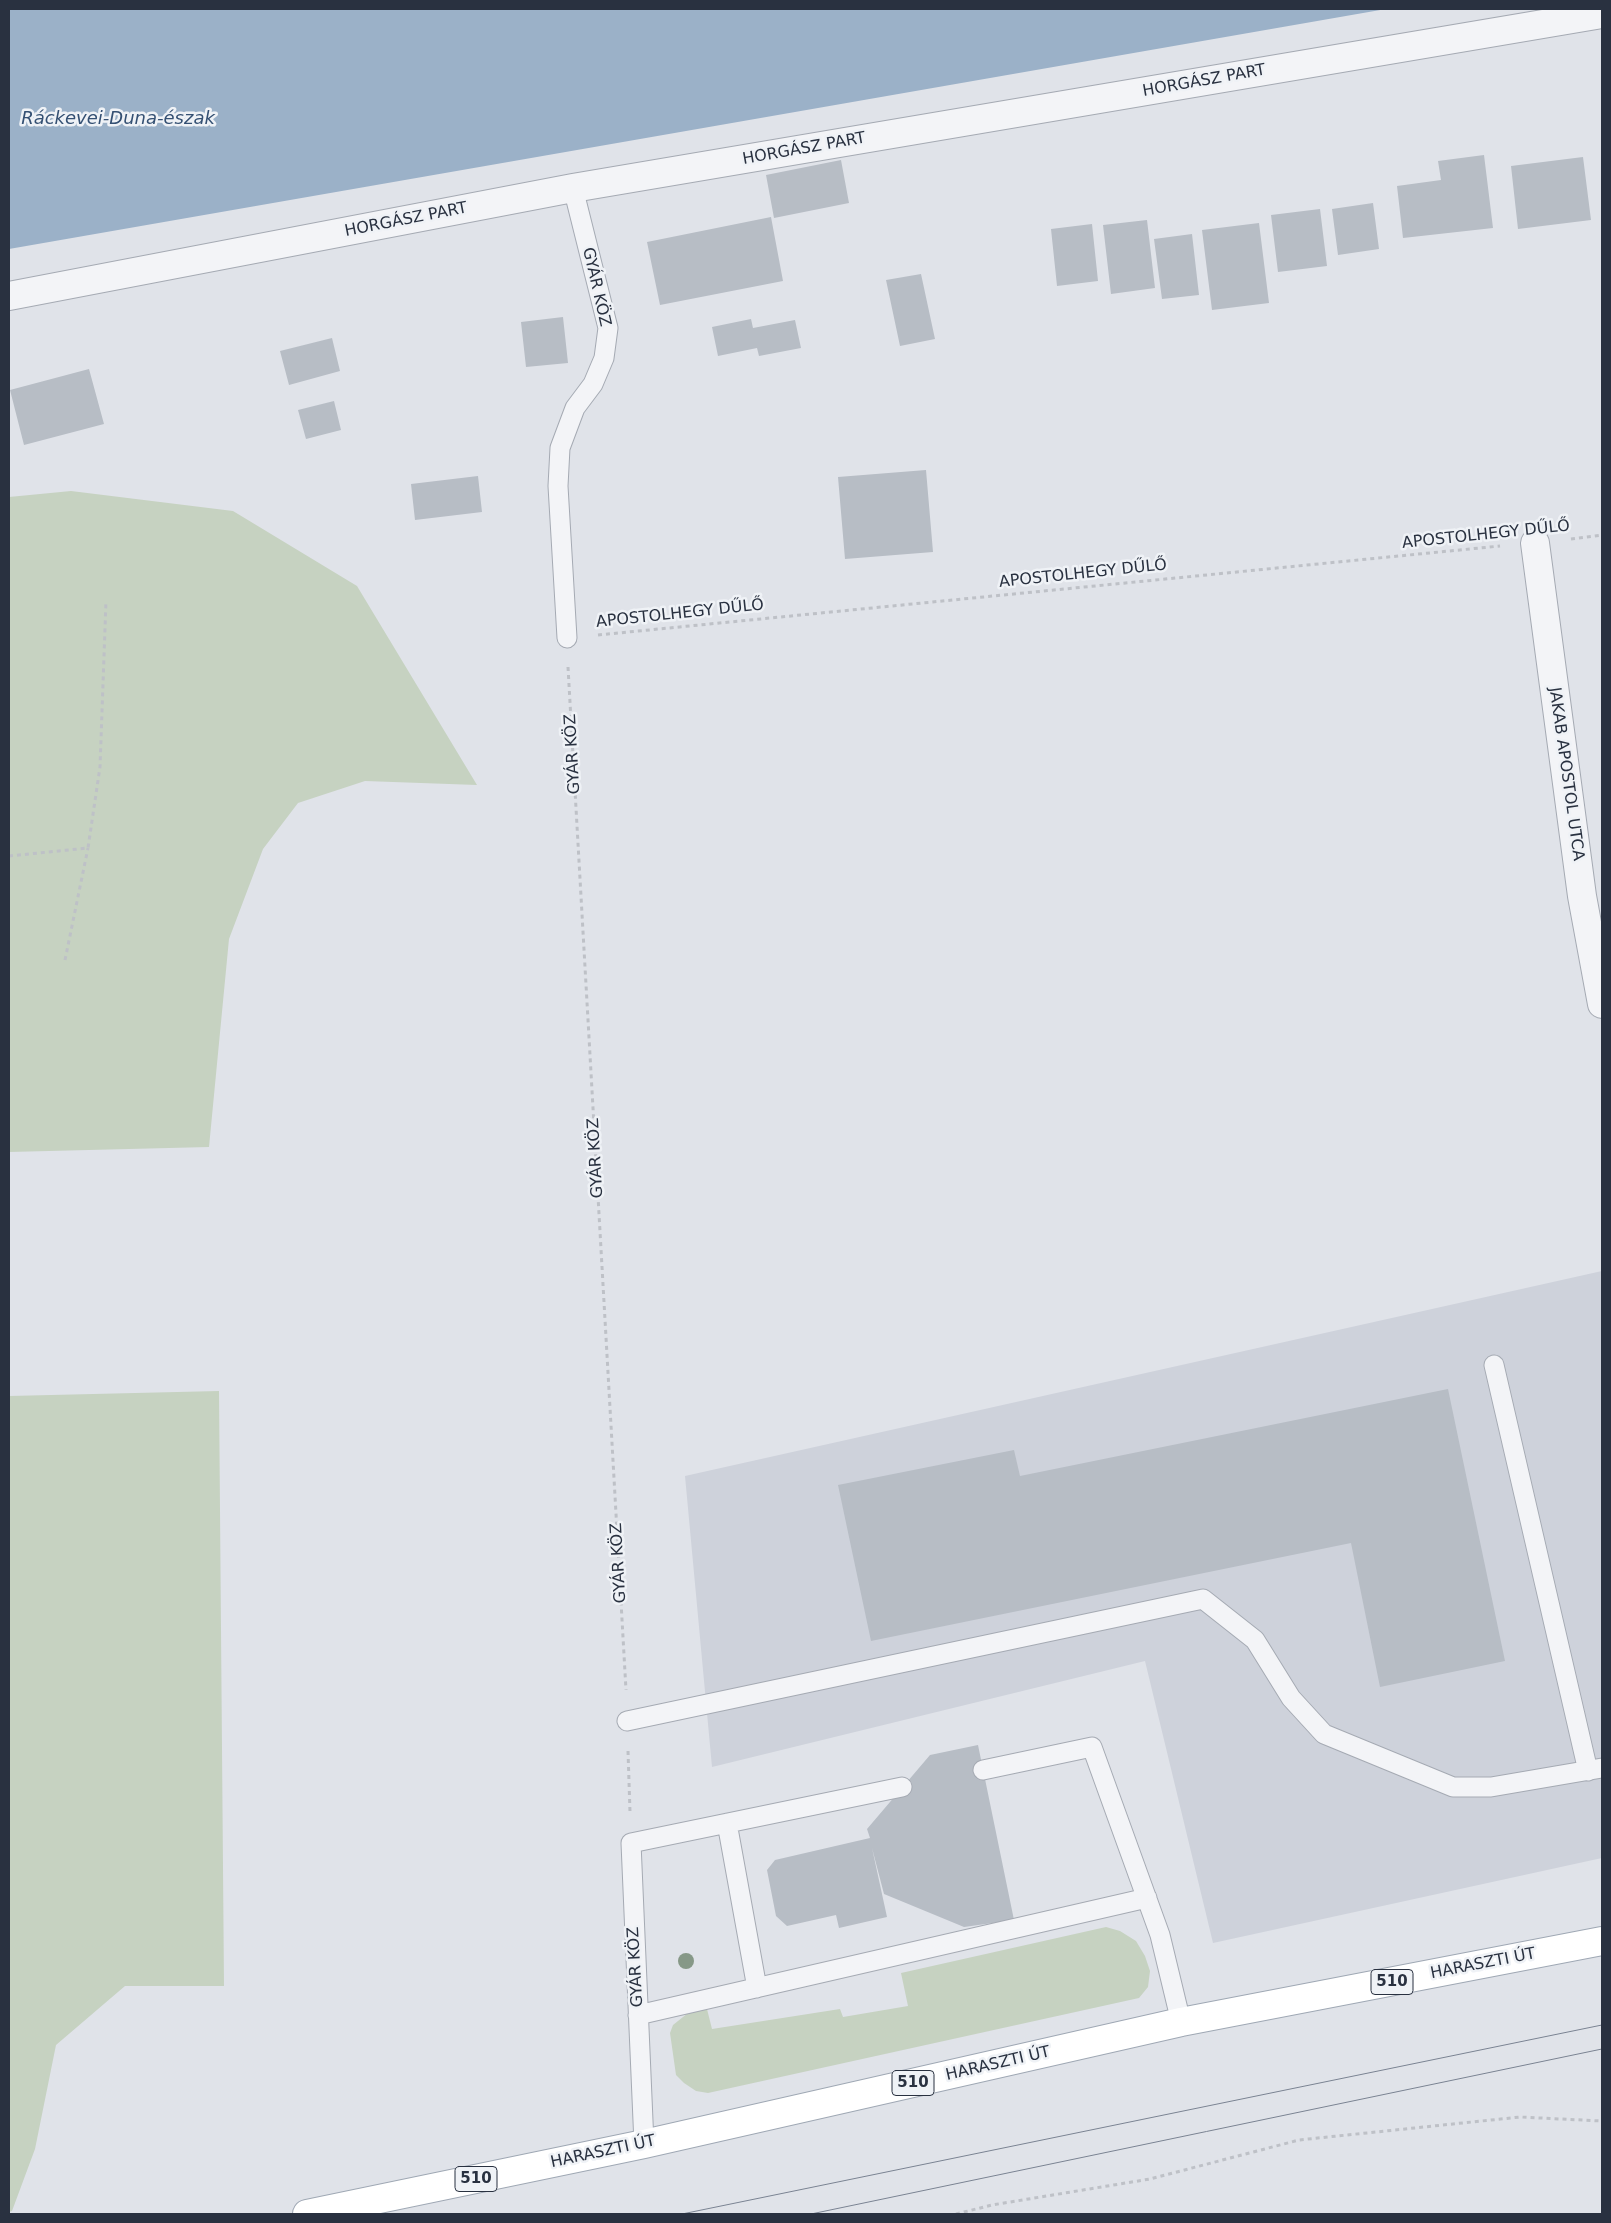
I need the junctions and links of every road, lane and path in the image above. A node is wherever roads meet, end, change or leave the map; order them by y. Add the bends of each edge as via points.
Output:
1 (1602, 14) edge
2 (573, 188) junction
3 (9, 296) edge
4 (1602, 535) edge
5 (1535, 543) junction
6 (106, 601) dead end
7 (566, 638) junction
8 (88, 848) junction
9 (9, 856) edge
10 (65, 960) dead end
11 (1602, 1004) edge
12 (1494, 1366) dead end
13 (627, 1721) junction
14 (983, 1770) dead end
15 (1595, 1770) edge
16 (902, 1787) dead end
17 (727, 1823) junction
18 (630, 1843) junction
19 (1147, 1898) junction
20 (1602, 1942) edge
21 (756, 1988) junction
22 (638, 2015) junction
23 (1181, 2022) junction
24 (1602, 2121) edge
25 (644, 2144) junction
26 (307, 2214) edge
27 (956, 2214) edge

1 - 2 street, HORGÁSZ PART
2 - 3 street, HORGÁSZ PART
2 - 7 lane, GYÁR KÖZ via 608,328 604,358 594,384 575,408 560,448 558,486
4 - 5 path, APOSTOLHEGY DŰLŐ
5 - 7 path, APOSTOLHEGY DŰLŐ
5 - 11 street, JAKAB APOSTOL UTCA via 1582,896
6 - 8 path via 100,767
7 - 13 path, GYÁR KÖZ
8 - 9 path
8 - 10 path
12 - 15 lane
13 - 15 lane via 1203,1599 1255,1640 1291,1698 1324,1734 1453,1787 1491,1787
13 - 18 path, GYÁR KÖZ
14 - 19 lane via 1092,1747
16 - 17 lane
17 - 18 lane
17 - 21 lane
18 - 22 lane, GYÁR KÖZ
19 - 21 lane
19 - 23 lane via 1160,1935
20 - 23 main road, HARASZTI ÚT / 510
21 - 22 lane
22 - 25 lane, GYÁR KÖZ
23 - 25 main road, HARASZTI ÚT / 510
24 - 27 path via 1520,2117 1299,2140 1150,2179
25 - 26 main road, HARASZTI ÚT / 510

